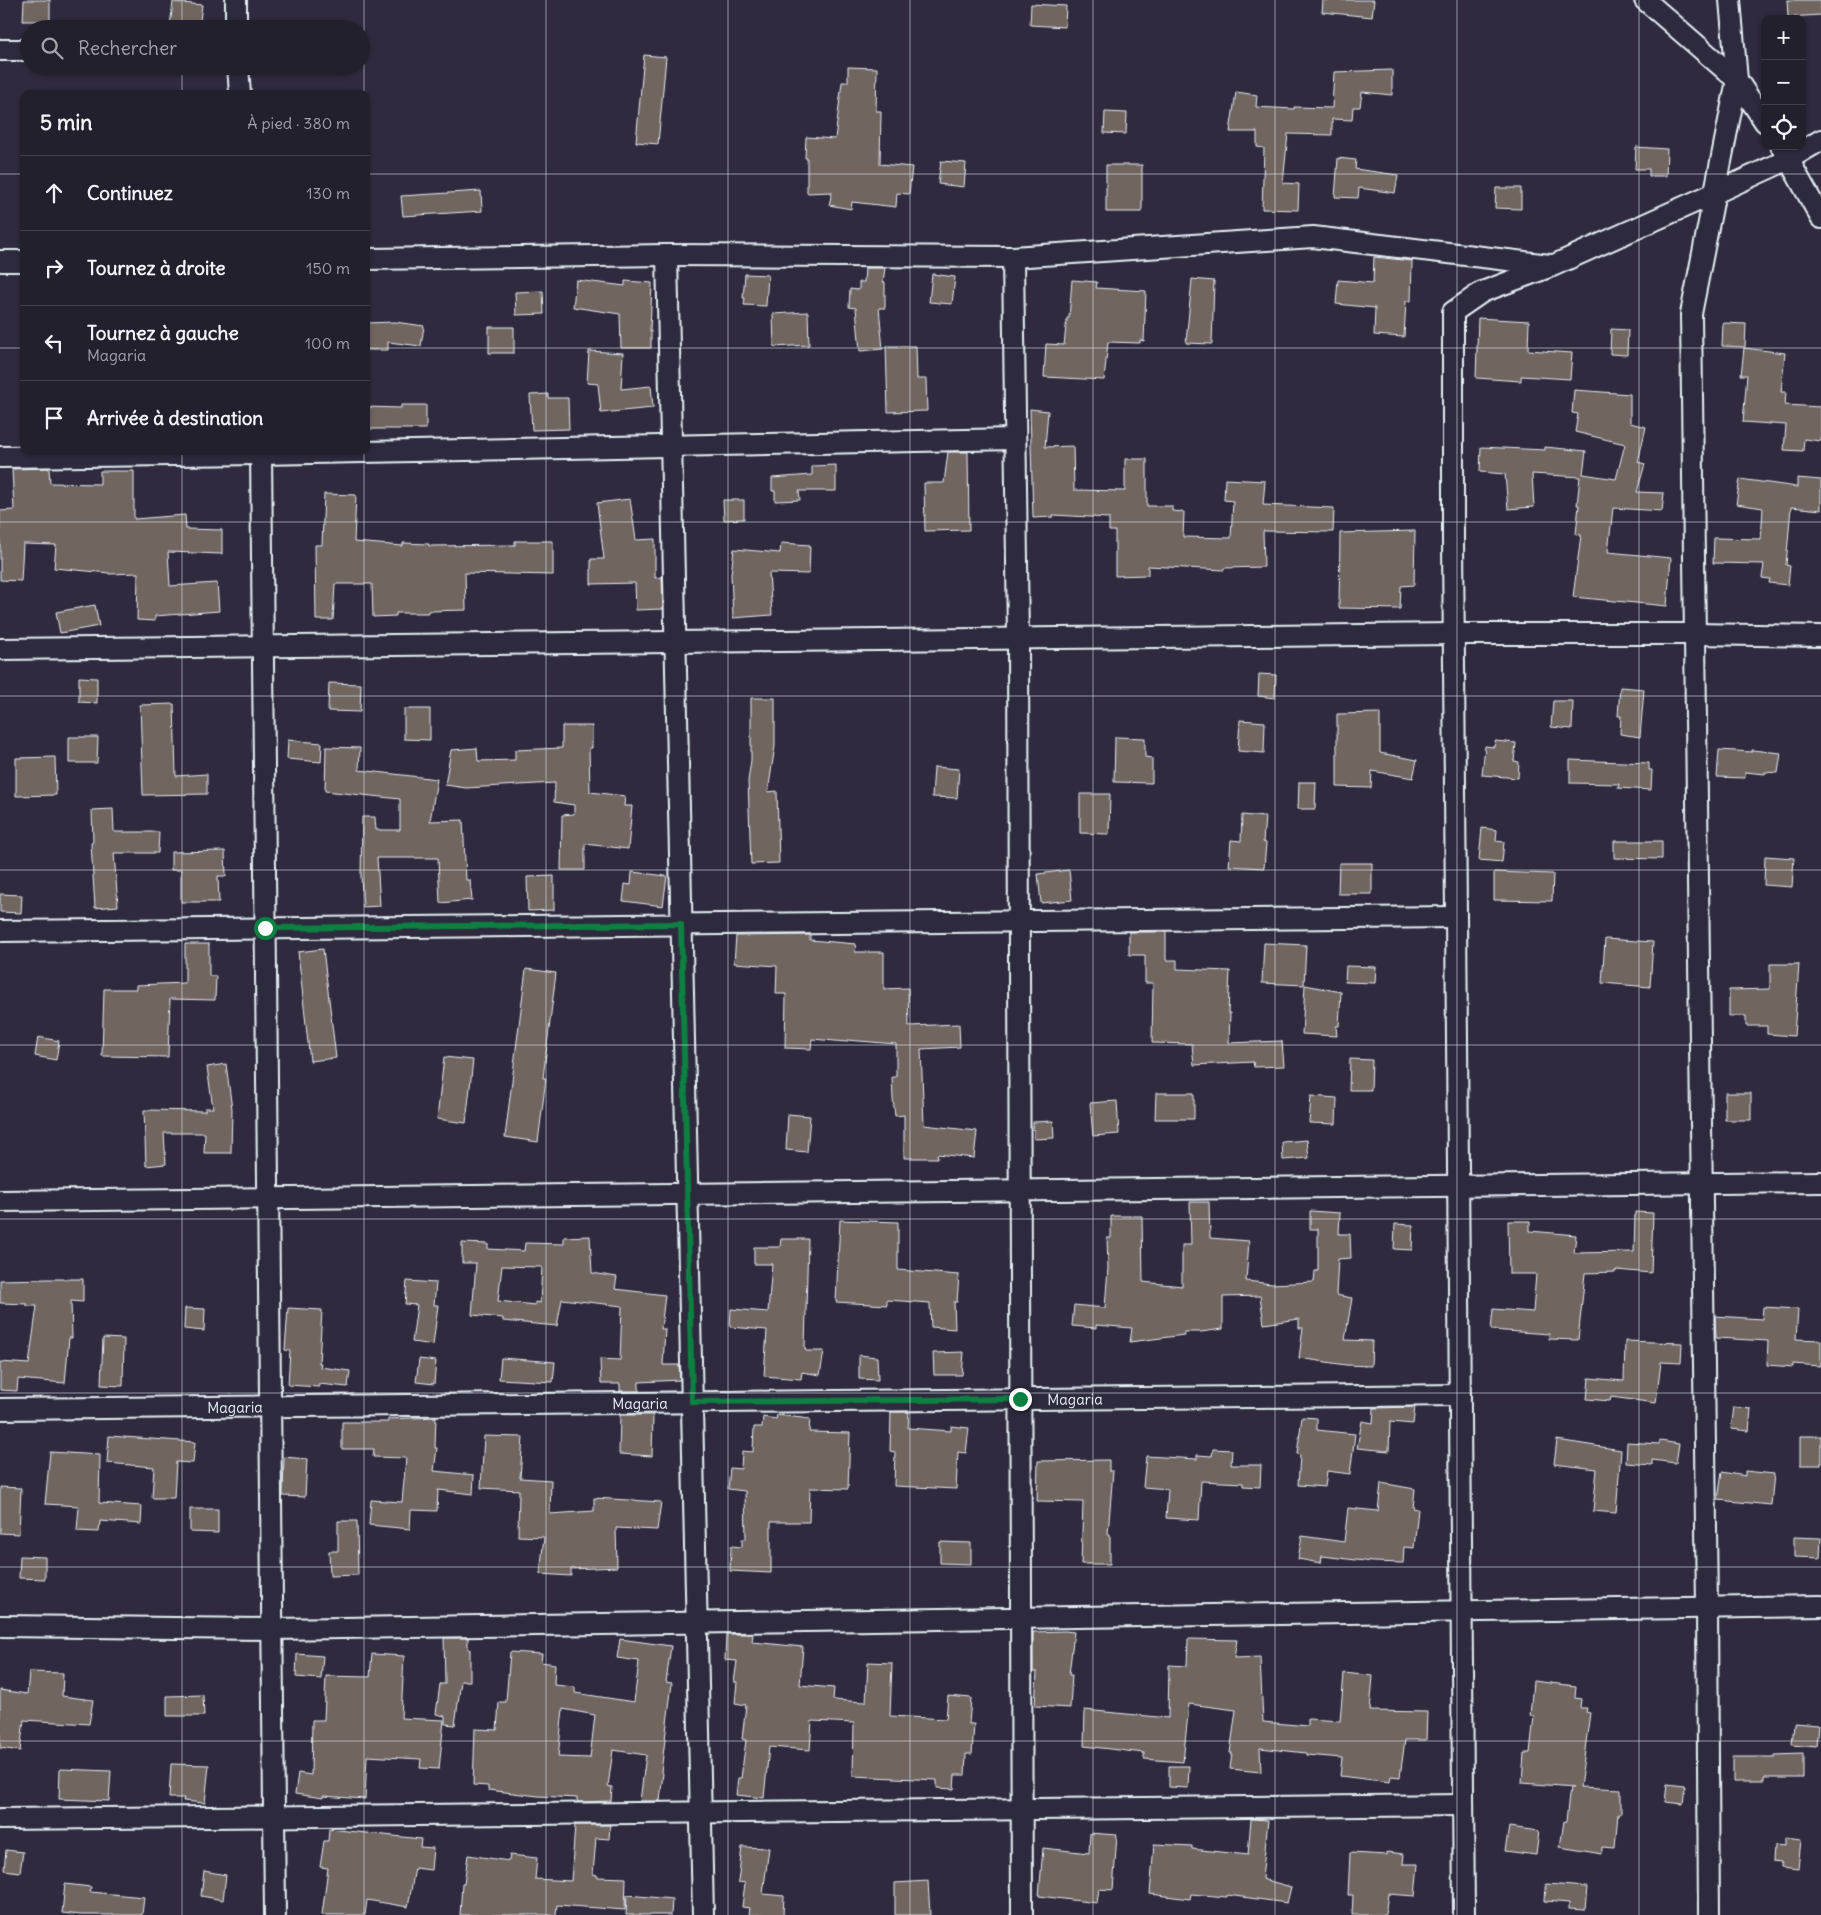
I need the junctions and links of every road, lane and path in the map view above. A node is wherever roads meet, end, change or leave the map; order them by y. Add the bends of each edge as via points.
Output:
1 (236, 0) edge
2 (1645, 0) edge
3 (1730, 0) edge
4 (236, 20) edge
5 (0, 50) edge
6 (20, 50) edge
7 (239, 75) edge
8 (1737, 80) junction
9 (240, 90) edge
10 (1761, 116) edge
11 (1821, 140) edge
12 (1785, 153) edge
13 (1715, 193) junction
14 (1821, 218) edge
15 (667, 256) junction
16 (1013, 257) junction
17 (370, 259) edge
18 (0, 261) edge
19 (20, 261) edge
20 (1552, 266) junction
21 (1015, 439) junction
22 (671, 446) junction
23 (370, 451) edge
24 (130, 455) edge
25 (261, 455) edge
26 (0, 457) edge
27 (1454, 634) junction
28 (1695, 634) junction
29 (1821, 636) edge
30 (1018, 638) junction
31 (675, 642) junction
32 (262, 646) junction
33 (0, 649) edge
34 (1456, 917) junction
35 (1018, 921) junction
36 (681, 924) junction
37 (265, 928) junction
38 (0, 931) edge
39 (1821, 1182) edge
40 (1702, 1184) junction
41 (1458, 1187) junction
42 (1020, 1191) junction
43 (687, 1195) junction
44 (268, 1198) junction
45 (0, 1201) edge
46 (1460, 1395) junction
47 (1020, 1399) junction
48 (692, 1402) junction
49 (270, 1406) junction
50 (0, 1409) edge
51 (1821, 1606) edge
52 (1707, 1608) junction
53 (1462, 1611) junction
54 (1021, 1618) junction
55 (696, 1623) junction
56 (0, 1626) edge
57 (272, 1630) junction
58 (1463, 1805) junction
59 (1022, 1809) junction
60 (701, 1812) junction
61 (274, 1817) junction
62 (0, 1820) edge
63 (275, 1915) edge
64 (703, 1915) edge
65 (1022, 1915) edge
66 (1464, 1915) edge
67 (1709, 1915) edge

1 - 4 street
2 - 8 street
3 - 8 street
5 - 6 street
7 - 9 street
8 - 10 street
8 - 13 street
11 - 12 street
12 - 13 street
12 - 14 street
13 - 20 street
13 - 28 street via 1691,314
15 - 16 street
15 - 17 street
15 - 22 street
16 - 20 street via 1313,237
16 - 21 street
18 - 19 street
20 - 27 street via 1482,292 1453,312
21 - 22 street
21 - 30 street
22 - 23 street
22 - 31 street
24 - 26 street
25 - 32 street
27 - 28 street
27 - 30 street
27 - 34 street
28 - 29 street
28 - 40 street
30 - 31 street
30 - 35 street
31 - 32 street
31 - 36 street
32 - 33 street
32 - 37 street
34 - 35 street
34 - 41 street
35 - 36 street
35 - 42 street
36 - 37 street
36 - 43 street
37 - 38 street
37 - 44 street
39 - 40 street
40 - 41 street
40 - 52 street
41 - 42 street
41 - 46 street
42 - 43 street
42 - 47 street
43 - 44 street
43 - 48 street
44 - 45 street
44 - 49 street
46 - 47 street, Magaria
46 - 53 street
47 - 48 street, Magaria
47 - 54 street
48 - 49 street, Magaria
48 - 55 street
49 - 50 street, Magaria
49 - 57 street
51 - 52 street
52 - 53 street
52 - 67 street
53 - 54 street
53 - 58 street
54 - 55 street
54 - 59 street
55 - 57 street
55 - 60 street
56 - 57 street
57 - 61 street
58 - 59 street
58 - 66 street
59 - 60 street
59 - 65 street
60 - 61 street
60 - 64 street
61 - 62 street
61 - 63 street

